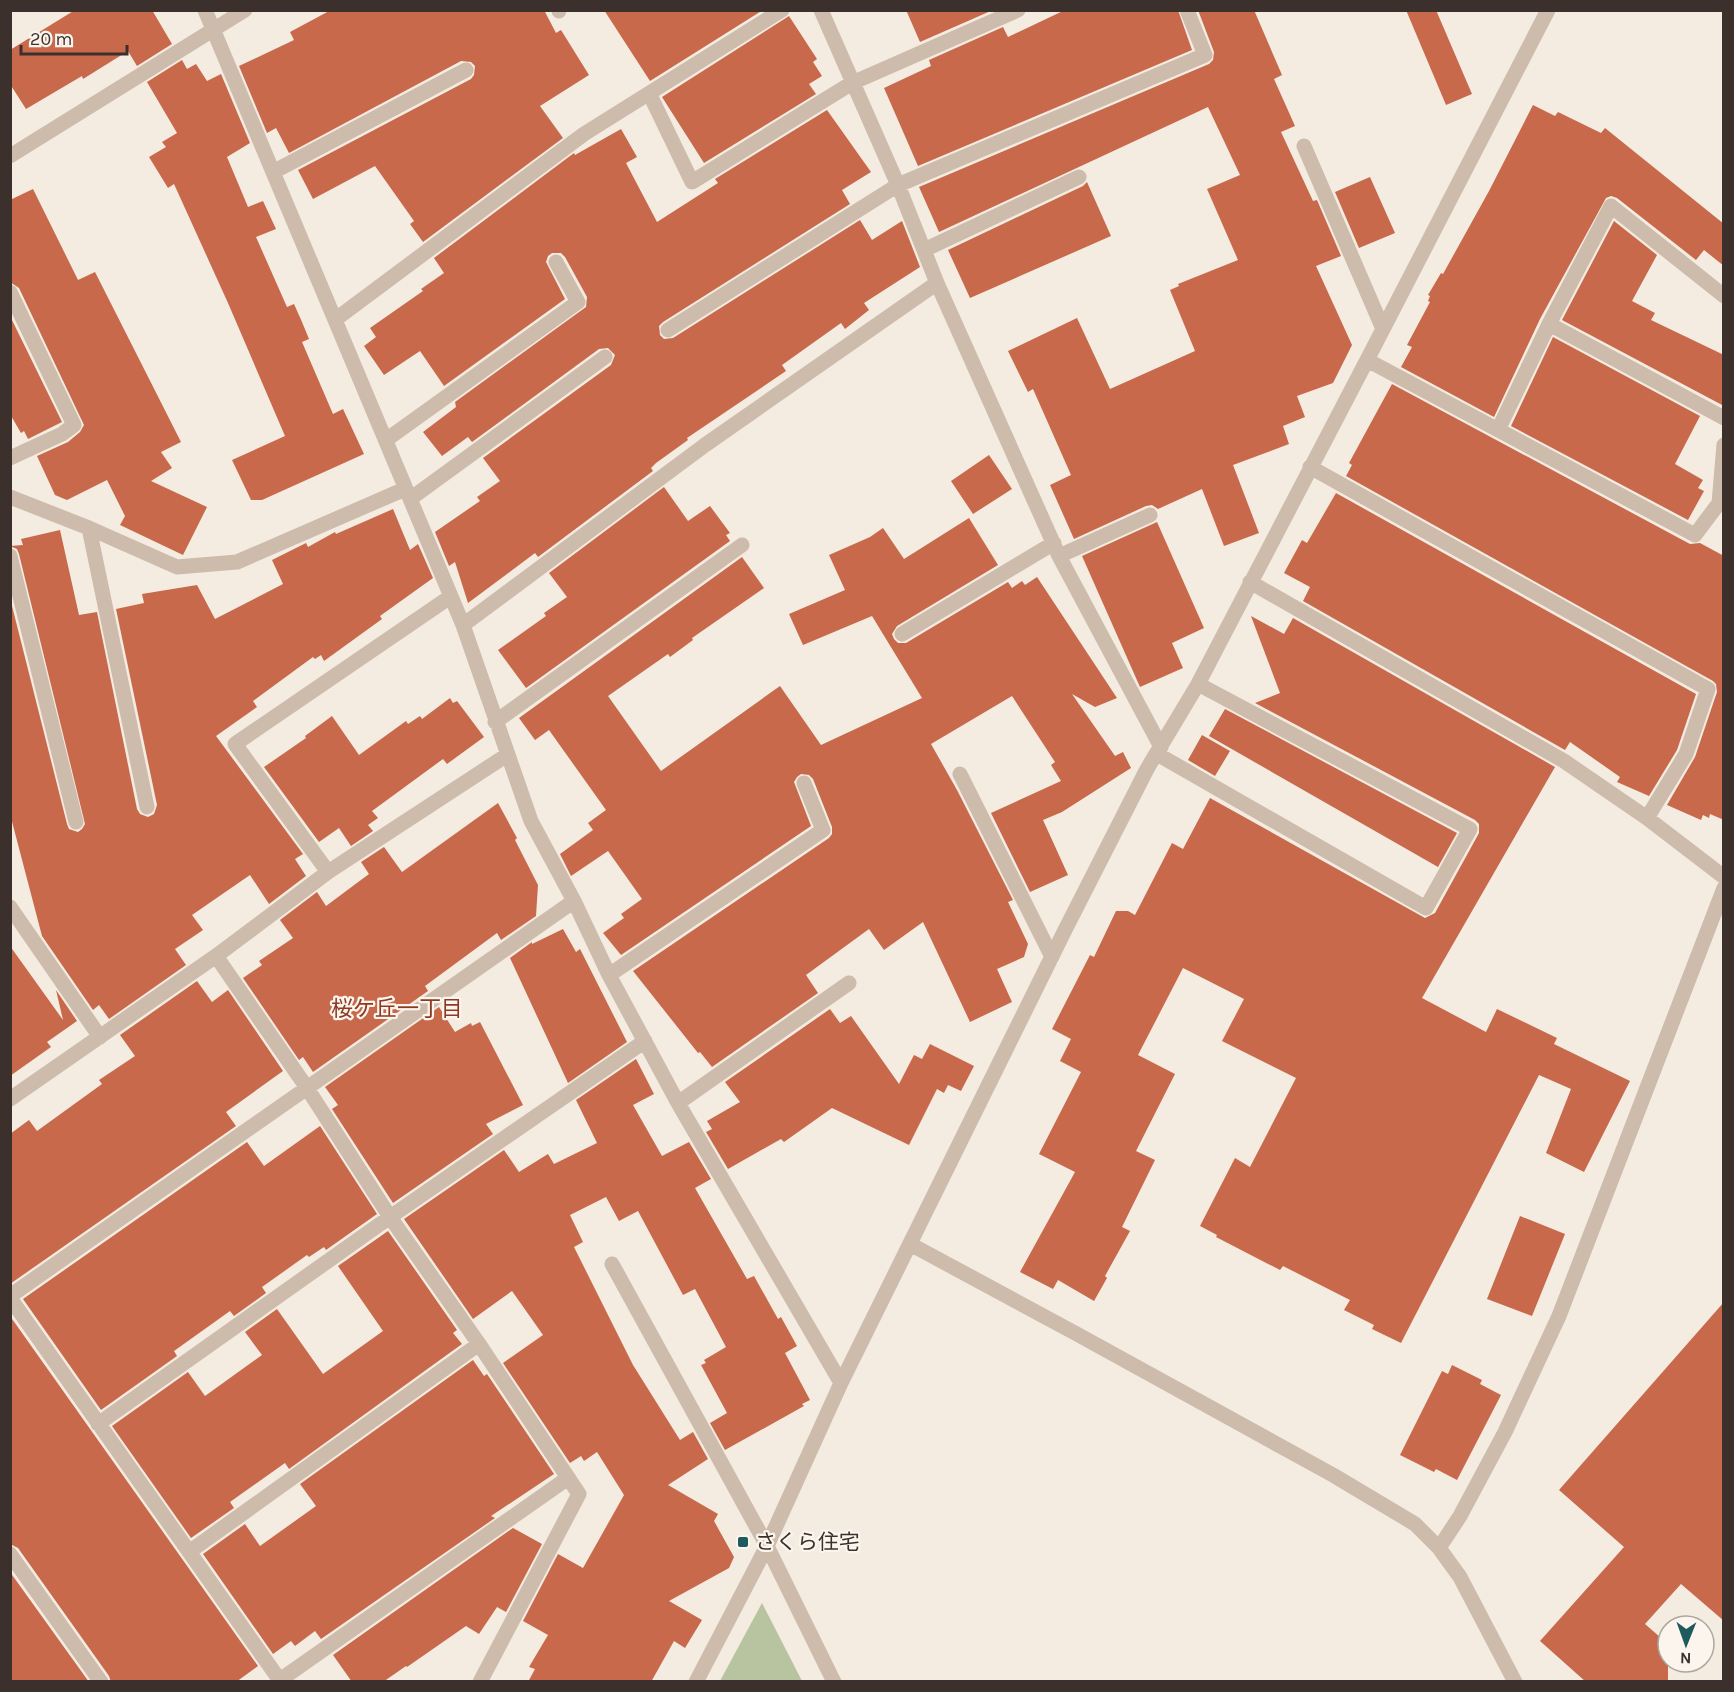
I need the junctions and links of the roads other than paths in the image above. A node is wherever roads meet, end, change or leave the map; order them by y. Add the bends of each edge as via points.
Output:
1 (205, 10) edge
2 (245, 10) edge
3 (782, 10) edge
4 (821, 10) edge
5 (1018, 10) edge
6 (1187, 10) edge
7 (1548, 10) edge
8 (213, 29) junction
9 (466, 70) dead end
10 (852, 83) junction
11 (650, 95) junction
12 (1304, 146) dead end
13 (10, 156) edge
14 (273, 172) junction
15 (1079, 177) dead end
16 (898, 185) junction
17 (924, 250) junction
18 (556, 261) dead end
19 (937, 283) junction
20 (10, 292) edge
21 (1724, 296) edge
22 (336, 319) junction
23 (1550, 324) junction
24 (1383, 329) junction
25 (668, 330) dead end
26 (605, 357) dead end
27 (1367, 360) junction
28 (1724, 418) edge
29 (1498, 430) junction
30 (386, 440) junction
31 (1724, 445) edge
32 (10, 458) edge
33 (1310, 467) junction
34 (408, 494) junction
35 (10, 497) edge
36 (1721, 504) edge
37 (1150, 515) dead end
38 (89, 528) junction
39 (742, 544) dead end
40 (1057, 550) junction
41 (10, 556) edge
42 (1250, 582) junction
43 (450, 597) junction
44 (463, 626) junction
45 (902, 634) dead end
46 (1198, 684) junction
47 (495, 722) junction
48 (1159, 750) junction
49 (507, 755) junction
50 (960, 774) dead end
51 (804, 783) dead end
52 (147, 807) dead end
53 (1647, 818) junction
54 (76, 822) dead end
55 (328, 872) junction
56 (1724, 877) edge
57 (1724, 888) edge
58 (574, 901) junction
59 (10, 907) edge
60 (216, 956) junction
61 (1052, 957) junction
62 (609, 975) junction
63 (849, 983) dead end
64 (100, 1037) junction
65 (645, 1041) junction
66 (308, 1088) junction
67 (10, 1099) edge
68 (678, 1103) junction
69 (390, 1216) junction
70 (910, 1244) junction
71 (612, 1264) dead end
72 (10, 1297) edge
73 (479, 1344) junction
74 (841, 1383) junction
75 (98, 1424) junction
76 (568, 1478) junction
77 (767, 1546) junction
78 (1439, 1548) junction
79 (189, 1552) junction
80 (10, 1554) edge
81 (281, 1681) edge
82 (101, 1682) edge
83 (480, 1682) edge
84 (696, 1682) edge
85 (834, 1682) edge
86 (1515, 1682) edge

1 - 8 street
2 - 8 street
3 - 11 street
4 - 10 street
5 - 10 street
6 - 16 street via 1205,55
7 - 24 street
8 - 13 street
8 - 14 street
9 - 14 street
10 - 11 street via 692,182
10 - 16 street
11 - 22 street via 584,134
12 - 24 street
14 - 22 street
15 - 17 street
16 - 17 street
16 - 25 street
17 - 19 street
18 - 30 street via 578,302
19 - 40 street
19 - 44 street via 705,445
20 - 32 street via 74,425 62,435
21 - 23 street via 1611,206
22 - 30 street
23 - 28 street
23 - 29 street
24 - 27 street
26 - 34 street
27 - 29 street
27 - 33 street
29 - 36 street via 1695,535
30 - 34 street
31 - 36 street
33 - 42 street
33 - 53 street via 1708,689 1686,754
34 - 38 street via 237,562 177,567
34 - 43 street
35 - 38 street
37 - 40 street
38 - 52 street
39 - 47 street
40 - 45 street
40 - 48 street
41 - 54 street
42 - 46 street
42 - 53 street via 1564,761
43 - 44 street
43 - 55 street via 235,744
44 - 47 street
46 - 48 street
46 - 48 street via 1470,829 1426,908
47 - 49 street
48 - 61 street
49 - 55 street
49 - 58 street via 531,821
50 - 61 street
51 - 62 street via 823,830
53 - 56 street
55 - 60 street
57 - 78 street via 1559,1316 1505,1432
58 - 62 street
58 - 66 street
59 - 64 street
60 - 64 street
60 - 66 street
61 - 70 street
62 - 65 street
63 - 68 street
64 - 67 street
65 - 68 street
65 - 69 street
66 - 69 street
66 - 72 street
68 - 74 street
69 - 73 street
69 - 75 street
70 - 74 street
70 - 78 street via 1333,1475 1415,1524
71 - 77 street
72 - 75 street
73 - 76 street
73 - 79 street
74 - 77 street
75 - 79 street
76 - 81 street
76 - 83 street via 579,1494
77 - 84 street
77 - 85 street
78 - 86 street via 1460,1577
79 - 81 street
80 - 82 street

